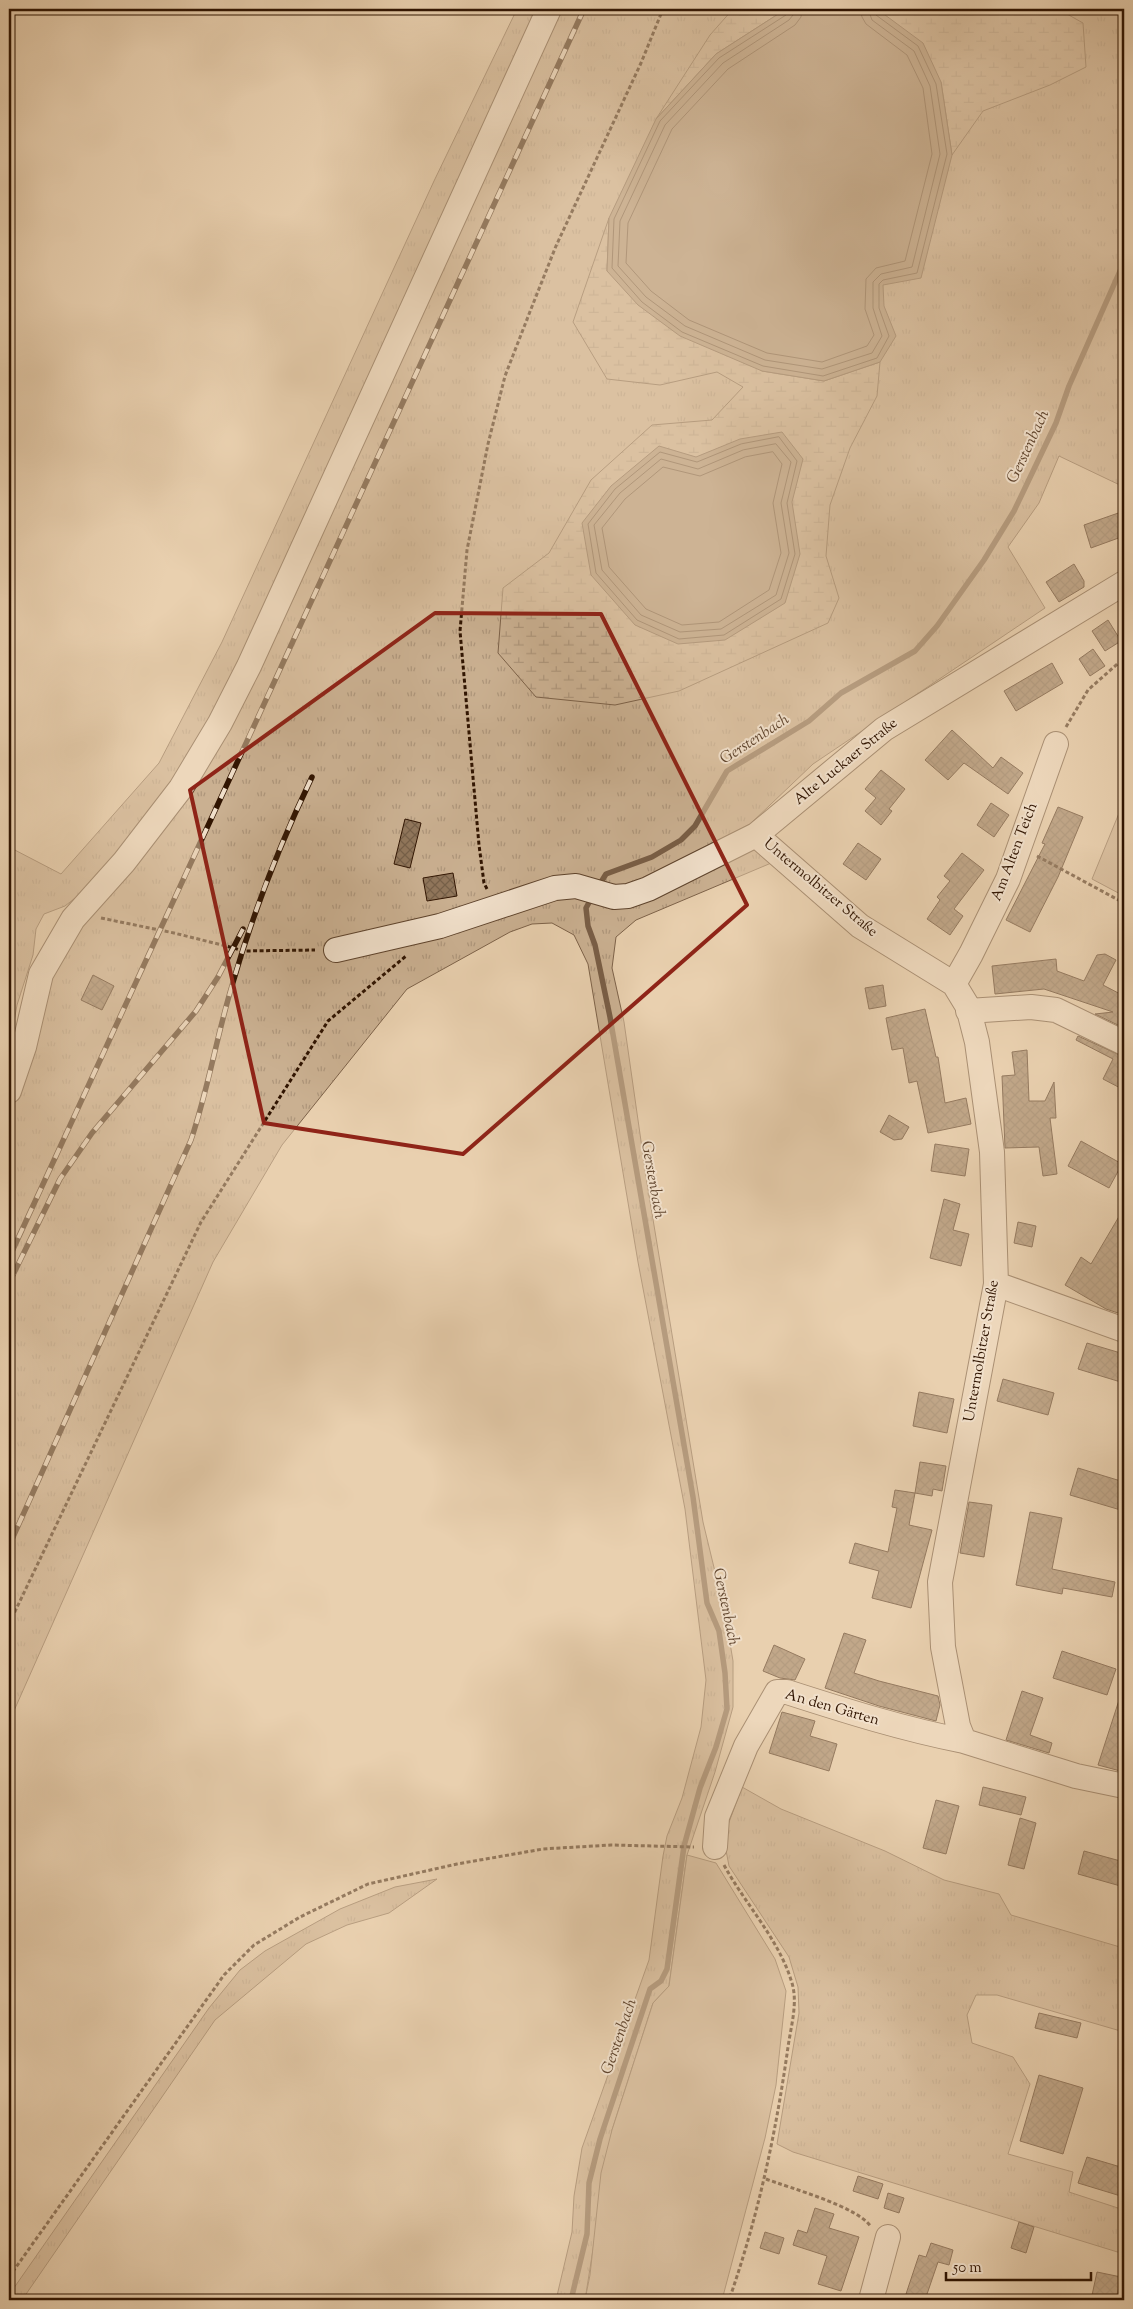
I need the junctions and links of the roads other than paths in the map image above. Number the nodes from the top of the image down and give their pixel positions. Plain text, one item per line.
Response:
1 (548, 9) edge
2 (1124, 583) edge
3 (1056, 744) road end
4 (756, 835) junction
5 (336, 950) road end
6 (954, 984) junction
7 (968, 1011) junction
8 (1124, 1043) edge
9 (9, 1091) edge
10 (996, 1284) junction
11 (1124, 1330) edge
12 (964, 1741) junction
13 (1124, 1786) edge
14 (706, 1847) road end
15 (887, 2240) road end
16 (871, 2300) edge

1 - 9 street
2 - 4 street, Alte Luckaer Straße
3 - 6 street, Am Alten Teich
4 - 5 street, Alte Luckaer Straße
4 - 6 street, Untermolbitzer Straße
6 - 7 street, Untermolbitzer Straße
7 - 8 street
7 - 10 street, Untermolbitzer Straße
10 - 11 street
10 - 12 street, Untermolbitzer Straße
12 - 13 street
12 - 14 street, An den Gärten
15 - 16 street

